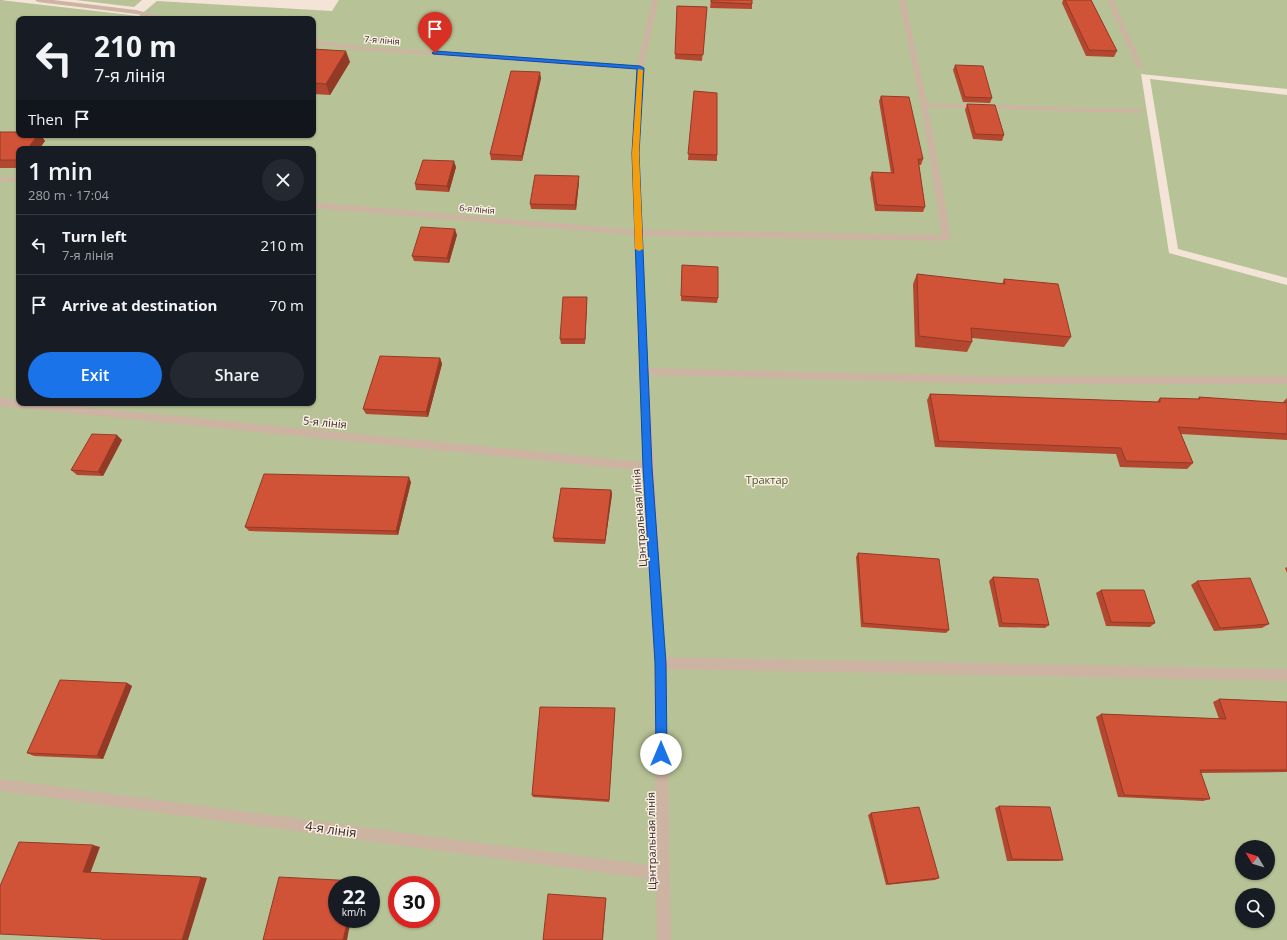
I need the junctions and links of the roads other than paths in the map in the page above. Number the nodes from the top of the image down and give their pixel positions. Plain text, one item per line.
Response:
1 (38, 0) edge
2 (655, 0) edge
3 (902, 0) edge
4 (1110, 0) edge
5 (155, 16) edge
6 (316, 42) edge
7 (1140, 67) dead end
8 (640, 68) junction
9 (924, 105) junction
10 (1140, 111) dead end
11 (0, 179) edge
12 (16, 180) edge
13 (316, 205) edge
14 (638, 233) junction
15 (644, 371) junction
16 (1287, 380) edge
17 (0, 402) edge
18 (16, 404) edge
19 (40, 406) edge
20 (648, 467) junction
21 (660, 663) junction
22 (1287, 675) edge
23 (0, 785) edge
24 (663, 874) junction
25 (664, 940) edge

1 - 5 street
2 - 8 street, Цэнтральная лінія
3 - 9 street
4 - 7 street
6 - 8 street, 7-я лінія
8 - 14 street, Цэнтральная лінія
9 - 10 street
9 - 14 street, 6-я лінія
11 - 12 street
13 - 14 street, 6-я лінія
14 - 15 street, Цэнтральная лінія
15 - 16 street
15 - 20 street, Цэнтральная лінія
17 - 18 street, 5-я лінія
19 - 20 street, 5-я лінія
20 - 21 street, Цэнтральная лінія
21 - 22 street
21 - 24 street, Цэнтральная лінія
23 - 24 street, 4-я лінія
24 - 25 street, Цэнтральная лінія

